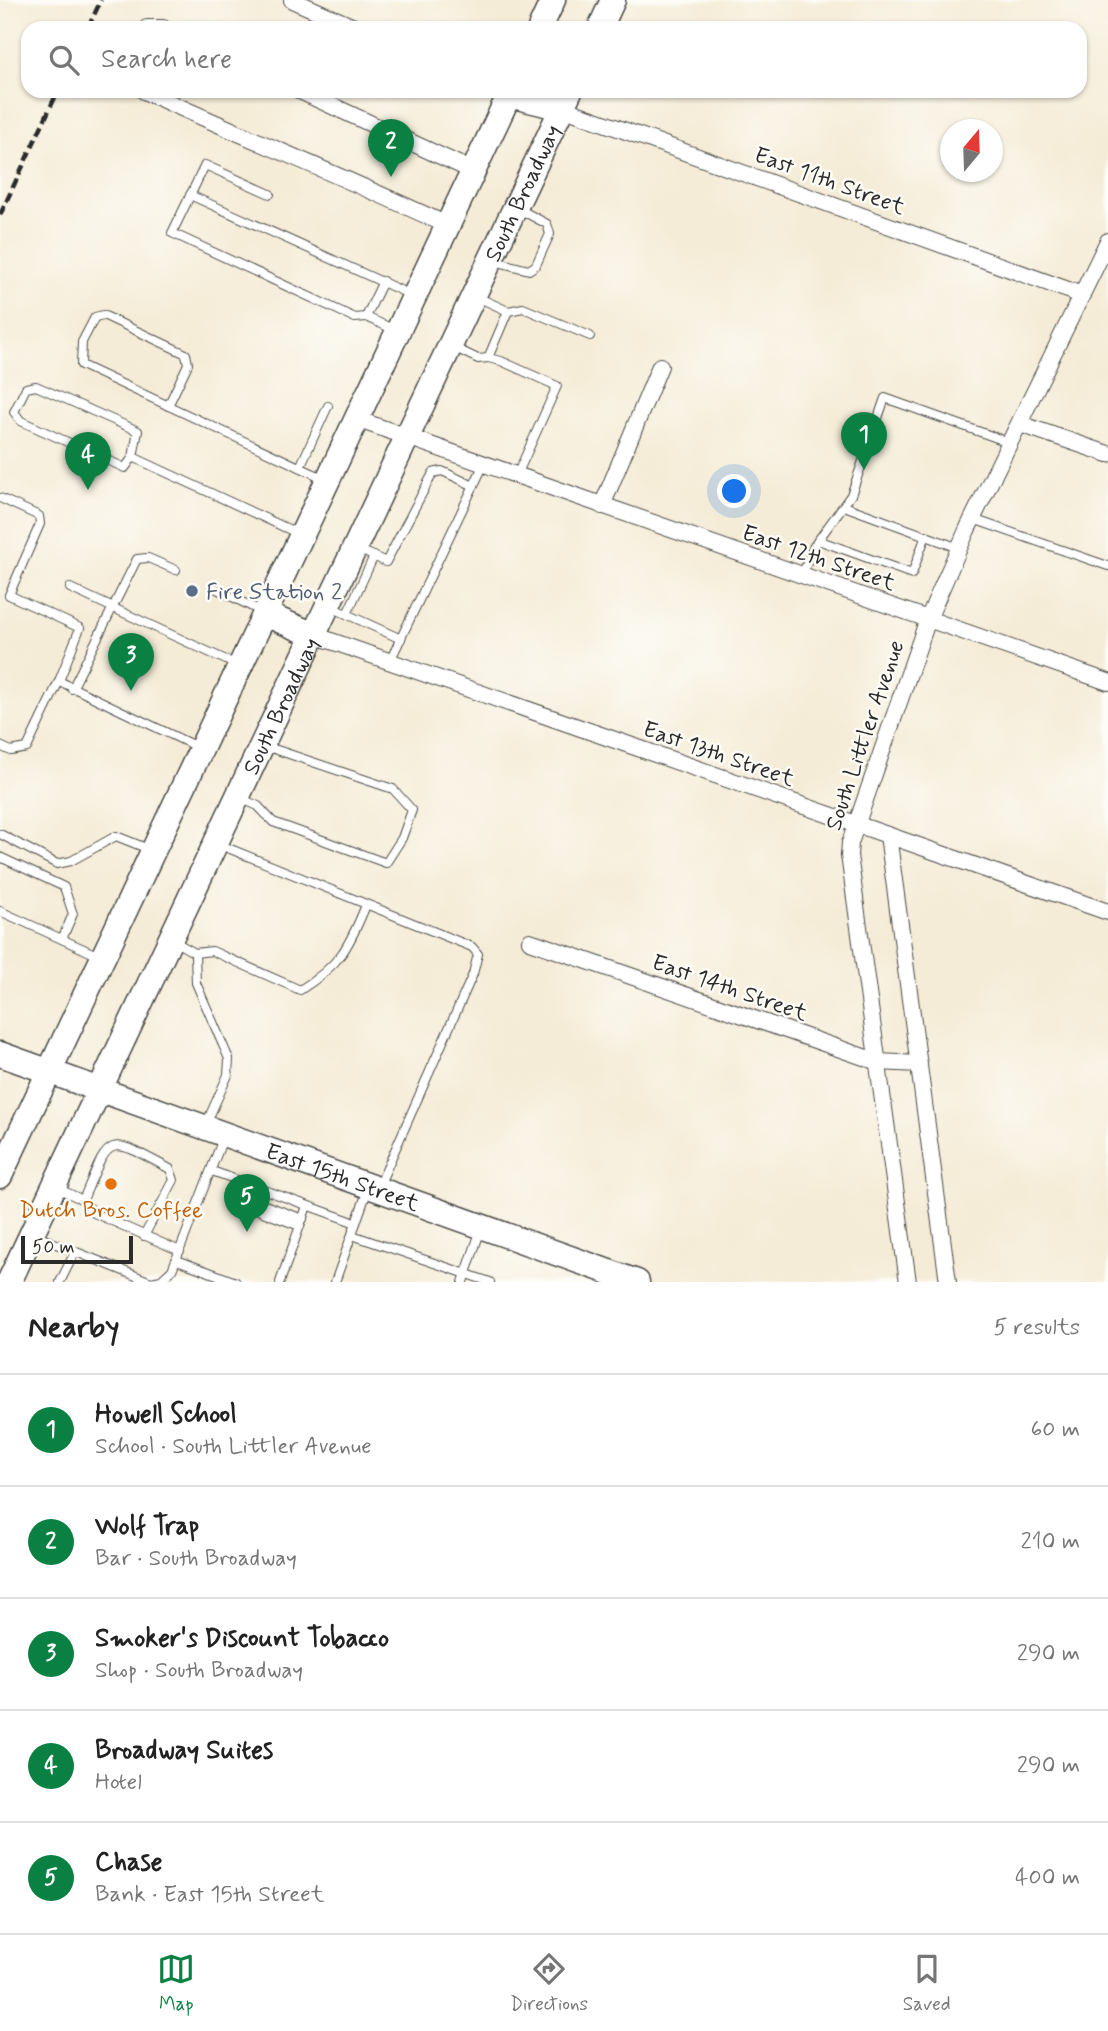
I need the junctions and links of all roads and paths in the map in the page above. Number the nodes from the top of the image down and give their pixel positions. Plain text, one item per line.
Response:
1 (292, 0) edge
2 (553, 0) edge
3 (613, 0) edge
4 (340, 21) edge
5 (543, 21) edge
6 (603, 21) edge
7 (159, 98) edge
8 (315, 98) edge
9 (504, 98) edge
10 (566, 100) edge
11 (473, 171) junction
12 (270, 194) dead end
13 (190, 195) junction
14 (516, 207) junction
15 (447, 225) junction
16 (1108, 241) edge
17 (491, 260) junction
18 (383, 281) junction
19 (1082, 295) junction
20 (414, 296) junction
21 (474, 296) junction
22 (509, 312) junction
23 (366, 317) junction
24 (397, 331) junction
25 (590, 336) dead end
26 (451, 346) junction
27 (488, 359) junction
28 (660, 366) dead end
29 (167, 406) junction
30 (328, 406) dead end
31 (356, 419) junction
32 (1020, 424) junction
33 (408, 438) junction
34 (1011, 443) junction
35 (1108, 454) edge
36 (133, 457) junction
37 (484, 464) junction
38 (300, 467) junction
39 (517, 476) junction
40 (328, 480) junction
41 (474, 486) junction
42 (0, 498) edge
43 (603, 506) junction
44 (844, 506) junction
45 (973, 519) junction
46 (302, 535) junction
47 (926, 535) junction
48 (818, 541) junction
49 (960, 548) junction
50 (365, 552) junction
51 (1108, 566) edge
52 (176, 570) dead end
53 (802, 575) junction
54 (70, 588) dead end
55 (215, 588) dead end
56 (114, 608) junction
57 (338, 610) junction
58 (265, 614) junction
59 (928, 619) junction
60 (314, 635) junction
61 (401, 639) junction
62 (390, 662) junction
63 (239, 666) junction
64 (59, 681) junction
65 (1108, 682) edge
66 (72, 689) junction
67 (262, 745) junction
68 (0, 746) edge
69 (201, 749) junction
70 (237, 796) junction
71 (856, 825) junction
72 (0, 834) edge
73 (888, 835) junction
74 (215, 842) junction
75 (153, 851) junction
76 (0, 857) edge
77 (366, 905) junction
78 (0, 911) edge
79 (1108, 912) edge
80 (62, 939) junction
81 (169, 939) junction
82 (530, 941) dead end
83 (195, 953) junction
84 (102, 958) junction
85 (0, 1054) edge
86 (878, 1062) junction
87 (919, 1064) junction
88 (49, 1070) junction
89 (98, 1088) junction
90 (215, 1130) junction
91 (212, 1171) junction
92 (0, 1176) edge
93 (53, 1186) junction
94 (242, 1187) junction
95 (374, 1187) junction
96 (83, 1200) junction
97 (251, 1204) dead end
98 (307, 1206) junction
99 (261, 1208) dead end
100 (302, 1222) junction
101 (356, 1223) junction
102 (482, 1226) junction
103 (31, 1234) junction
104 (352, 1235) junction
105 (144, 1236) junction
106 (75, 1252) junction
107 (179, 1256) junction
108 (464, 1278) edge
109 (9, 1282) edge
110 (60, 1282) edge
111 (236, 1282) edge
112 (280, 1282) edge
113 (335, 1282) edge
114 (489, 1282) edge
115 (637, 1282) edge
116 (908, 1282) edge
117 (948, 1282) edge

1 - 4 street
2 - 5 main road
3 - 6 main road
7 - 15 street
8 - 11 street
9 - 11 main road
10 - 14 main road, South Broadway
10 - 19 street, East 11th Street
11 - 15 main road
12 - 13 lane
13 - 18 lane
13 - 23 lane
14 - 17 main road, South Broadway
14 - 17 lane
15 - 20 main road
16 - 19 street, South Littler Avenue
17 - 21 main road, South Broadway
18 - 20 lane
18 - 23 lane
19 - 32 street, South Littler Avenue
20 - 24 main road
21 - 22 lane
21 - 26 main road, South Broadway
22 - 25 lane
22 - 27 lane
23 - 24 lane
24 - 31 main road
26 - 27 lane
26 - 33 main road, South Broadway
27 - 39 lane
28 - 43 street
29 - 29 lane
29 - 38 lane
30 - 38 lane
31 - 33 street, East 12th Street
31 - 40 main road
32 - 34 street, South Littler Avenue
32 - 35 street
33 - 37 street, East 12th Street
33 - 50 main road, South Broadway
34 - 44 lane
34 - 45 street, South Littler Avenue
36 - 36 lane
36 - 46 lane
37 - 39 street, East 12th Street
37 - 41 lane
38 - 40 lane
39 - 43 street, East 12th Street
40 - 46 main road
41 - 50 lane
41 - 61 lane
42 - 64 lane
43 - 53 street, East 12th Street
44 - 47 lane
44 - 48 lane
45 - 49 street, South Littler Avenue
45 - 51 lane
46 - 58 main road
47 - 48 lane
47 - 49 lane
48 - 53 lane
49 - 59 street, South Littler Avenue
50 - 57 main road, South Broadway
52 - 56 lane
53 - 59 street, East 12th Street
54 - 56 lane
55 - 58 lane
56 - 63 lane
56 - 66 lane
57 - 60 main road, South Broadway
57 - 61 lane
58 - 60 main road
58 - 63 main road
59 - 65 street, East 12th Street
59 - 71 street, South Littler Avenue
60 - 62 street, East 13th Street
60 - 67 main road, South Broadway
61 - 62 lane
62 - 71 street, East 13th Street
63 - 69 main road
64 - 66 lane
64 - 68 lane
66 - 69 lane
67 - 70 main road, South Broadway
67 - 70 lane
69 - 75 main road
70 - 74 main road, South Broadway
71 - 73 street, East 13th Street
71 - 86 street, South Littler Avenue
72 - 75 lane
73 - 79 street, East 13th Street
73 - 87 street
74 - 77 lane
74 - 81 main road, South Broadway
75 - 84 main road
76 - 80 lane
77 - 83 lane
77 - 95 lane
78 - 80 lane
80 - 84 lane
81 - 83 lane
81 - 89 main road, South Broadway
82 - 86 street, East 14th Street
83 - 90 lane
84 - 88 main road
85 - 88 main road, East 15th Street
86 - 87 street, East 14th Street
86 - 116 street, South Littler Avenue
87 - 117 street
88 - 89 main road, East 15th Street
88 - 92 main road
89 - 90 main road, East 15th Street
89 - 93 main road, South Broadway
90 - 91 lane
90 - 95 main road, East 15th Street
91 - 94 lane
91 - 107 lane
93 - 96 lane
93 - 103 main road, South Broadway
94 - 97 lane
94 - 98 lane
95 - 101 lane
95 - 102 main road, East 15th Street
96 - 105 lane
96 - 105 lane
98 - 100 lane
98 - 101 lane
99 - 100 lane
100 - 112 lane
101 - 104 lane
102 - 108 lane
102 - 115 main road, East 15th Street
103 - 106 lane
103 - 109 main road, South Broadway
104 - 108 lane
104 - 113 lane
105 - 107 lane
106 - 107 lane
106 - 110 lane
107 - 111 lane
108 - 114 lane

